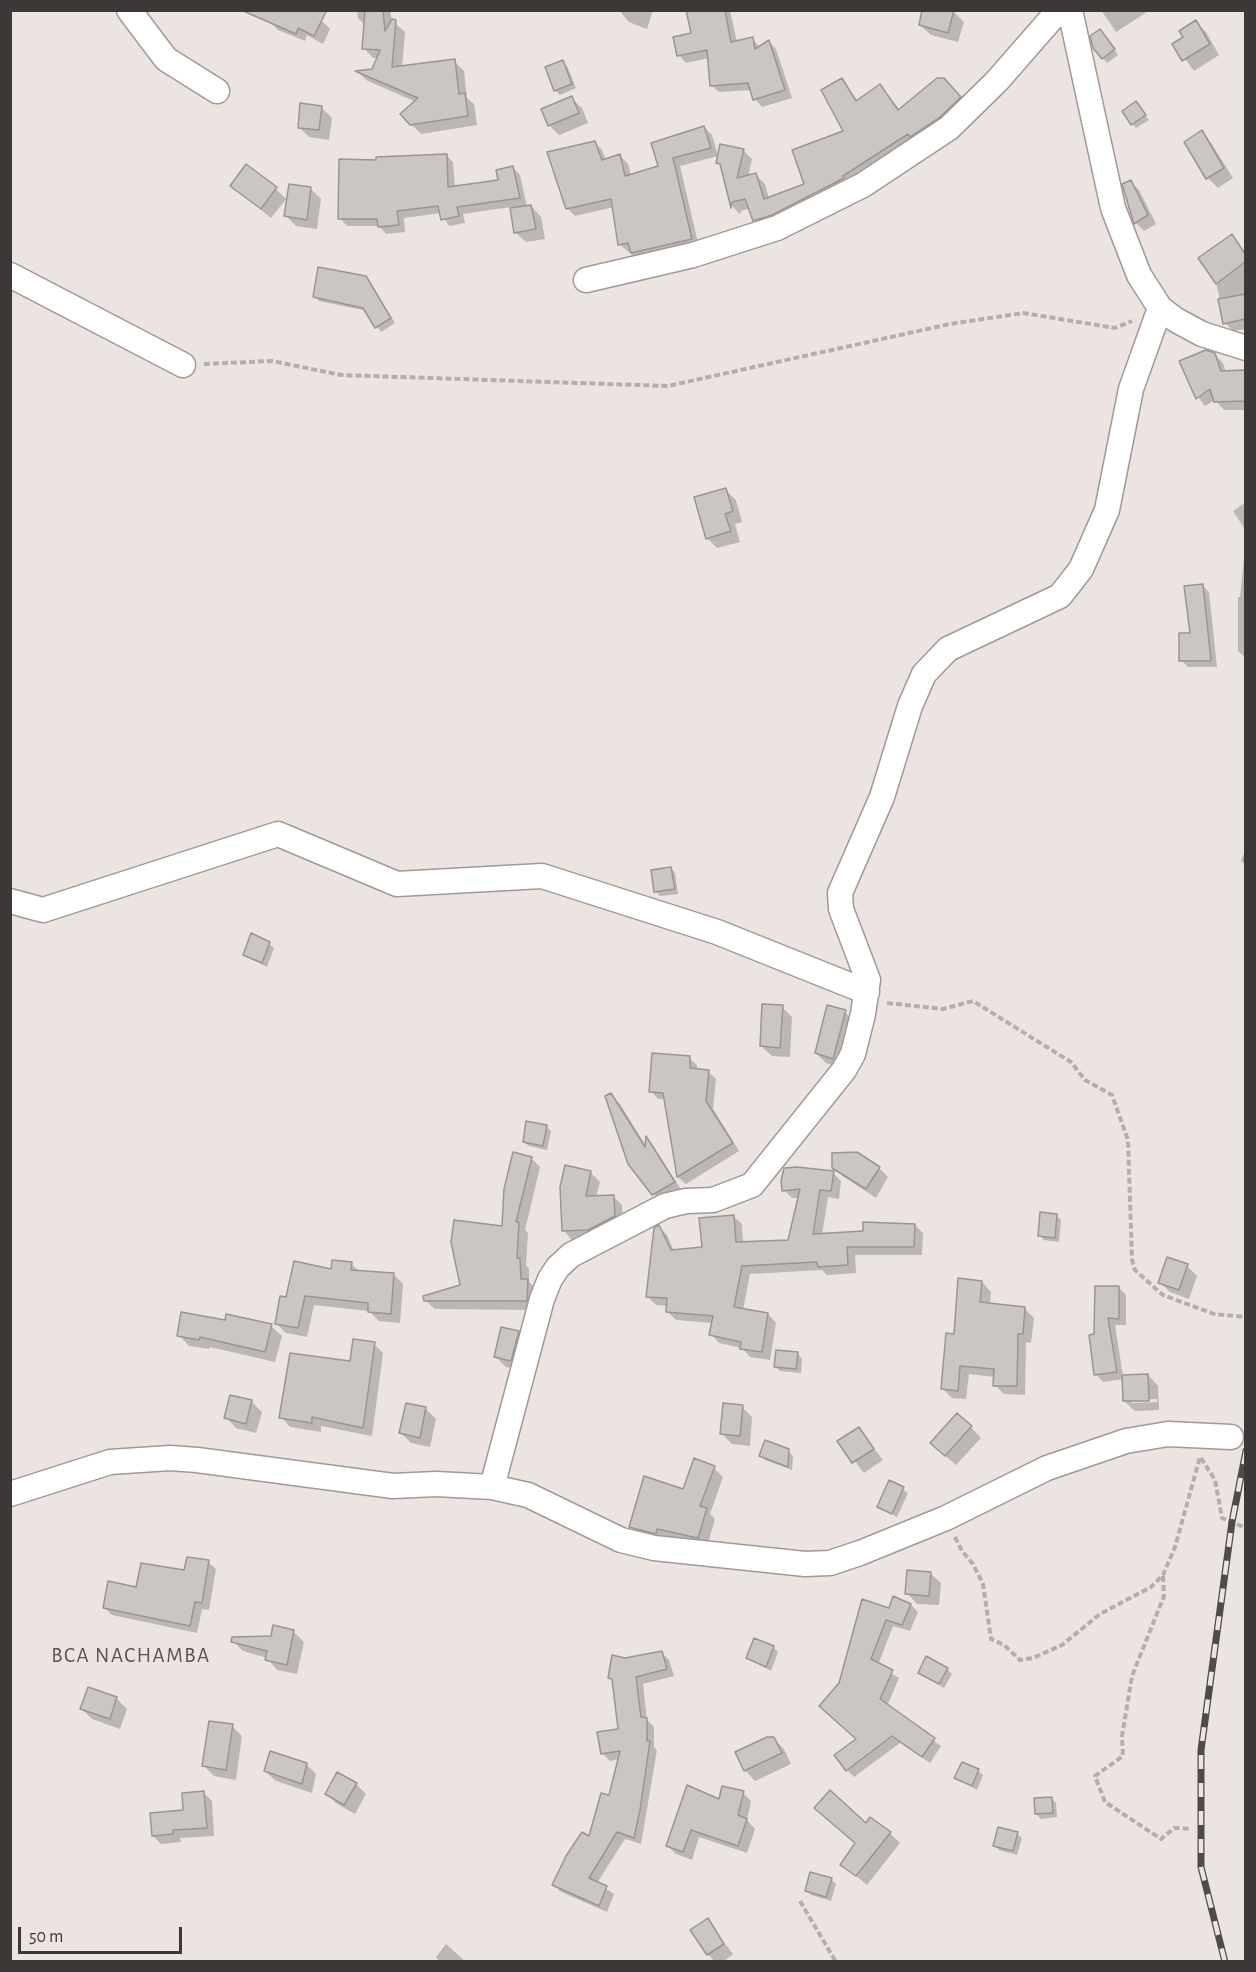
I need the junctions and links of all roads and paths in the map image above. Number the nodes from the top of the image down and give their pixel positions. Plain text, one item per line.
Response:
1 (129, 10) edge
2 (1059, 10) edge
3 (1070, 10) edge
4 (218, 91) dead end
5 (10, 275) edge
6 (586, 280) dead end
7 (1160, 308) junction
8 (1245, 348) edge
9 (183, 365) joint
10 (10, 901) edge
11 (867, 992) junction
12 (1245, 1317) edge
13 (1177, 1434) junction
14 (1231, 1437) dead end
15 (1201, 1456) junction
16 (492, 1487) junction
17 (10, 1494) edge
18 (946, 1518) junction
19 (1245, 1528) edge
20 (1163, 1575) junction
21 (1191, 1829) dead end
22 (800, 1900) dead end
23 (836, 1962) edge

1 - 4 street
2 - 6 street
3 - 7 street
5 - 9 street
7 - 8 street
7 - 9 path
7 - 11 street
10 - 11 street
11 - 12 path
11 - 16 street
13 - 14 street
13 - 15 path
13 - 18 street
15 - 19 path
15 - 20 path
16 - 17 street
16 - 18 street
18 - 20 path
20 - 21 path
22 - 23 path

